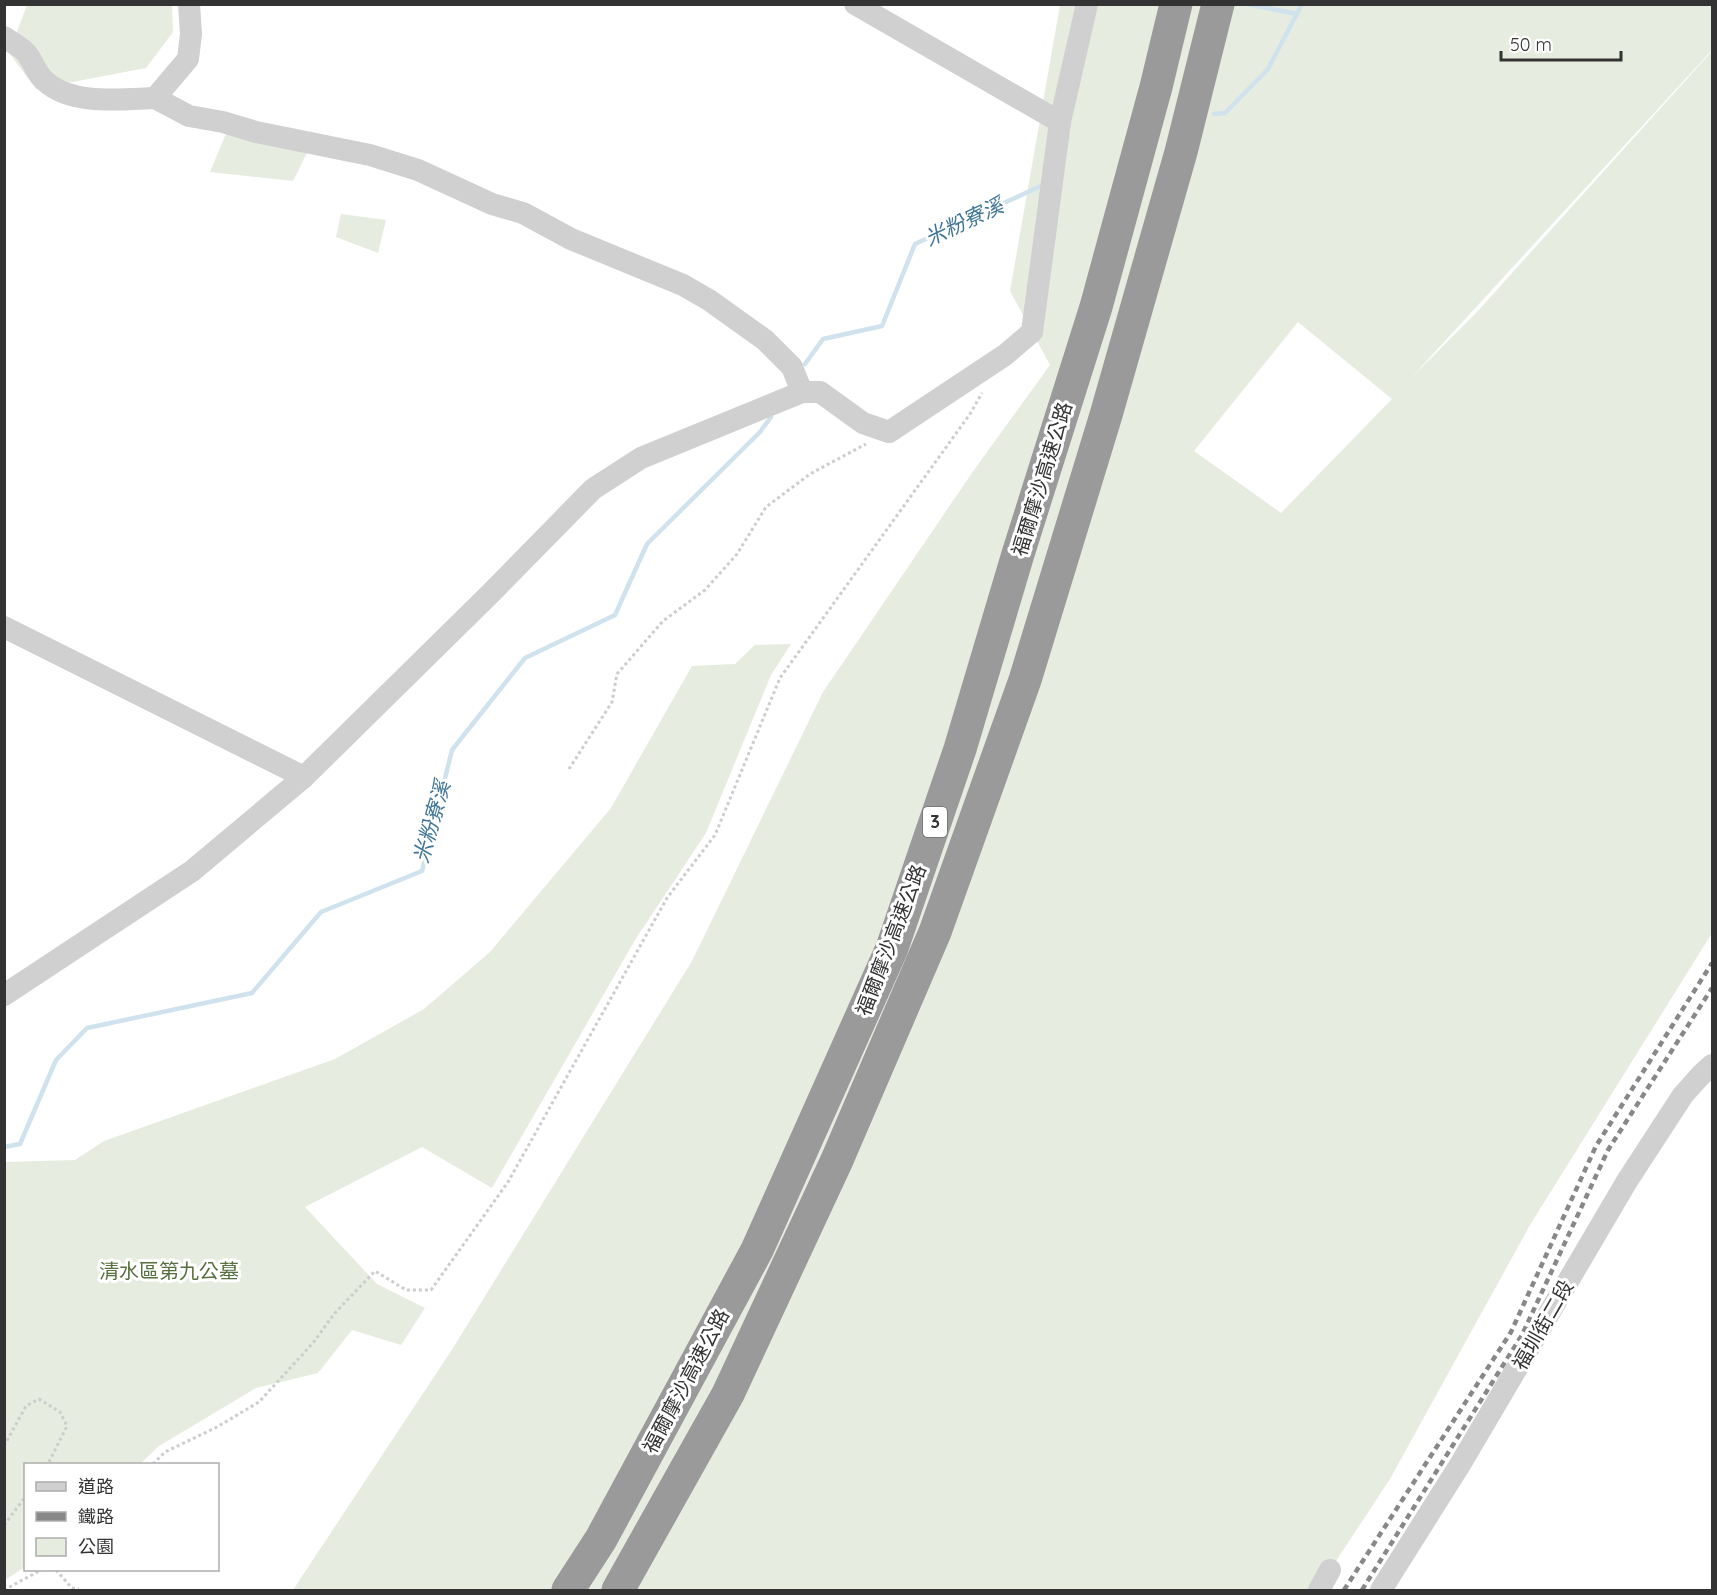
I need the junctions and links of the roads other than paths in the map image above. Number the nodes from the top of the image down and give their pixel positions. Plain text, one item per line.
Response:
1 (189, 4) edge
2 (855, 4) edge
3 (1087, 4) edge
4 (1176, 4) edge
5 (1218, 4) edge
6 (4, 37) edge
7 (155, 98) junction
8 (1060, 122) junction
9 (802, 392) junction
10 (4, 627) edge
11 (304, 777) junction
12 (4, 995) edge
13 (1713, 1065) edge
14 (1330, 1570) dead end
15 (568, 1590) edge
16 (618, 1590) edge
17 (1319, 1590) edge
18 (1381, 1590) edge

1 - 7 street
2 - 8 street
3 - 8 street
4 - 15 highway, 福爾摩沙高速公路 / 3
5 - 16 highway, 福爾摩沙高速公路 / 3
6 - 7 street
7 - 9 street
8 - 9 street
9 - 11 street
10 - 11 street
11 - 12 street
13 - 18 street, 福圳街二段
14 - 17 street

